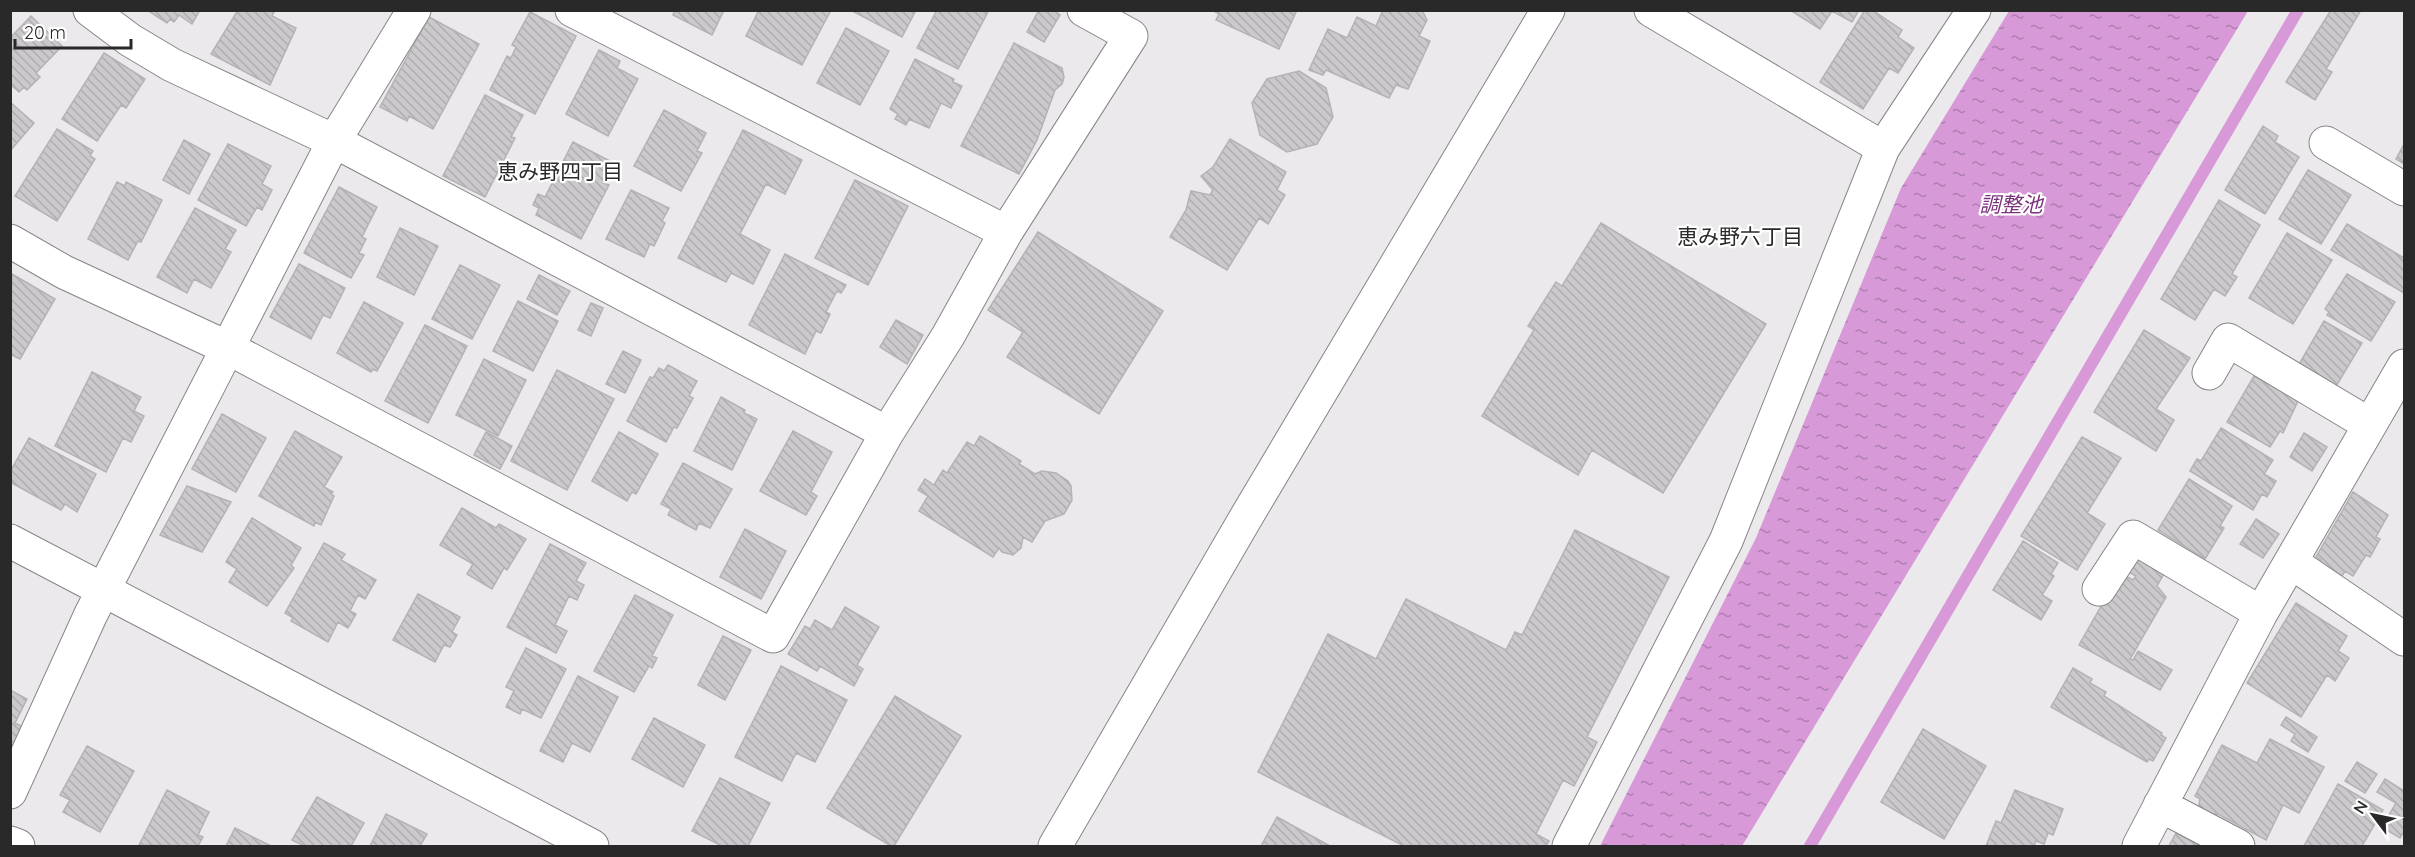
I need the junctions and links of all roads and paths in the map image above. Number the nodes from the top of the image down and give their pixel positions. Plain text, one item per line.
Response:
1 (90, 10) edge
2 (414, 10) edge
3 (572, 10) edge
4 (1084, 10) edge
5 (1548, 10) edge
6 (1651, 10) edge
7 (1974, 10) edge
8 (334, 141) junction
9 (2326, 143) dead end
10 (1883, 148) junction
11 (2404, 189) edge
12 (1006, 232) junction
13 (10, 242) edge
14 (228, 348) junction
15 (2404, 366) edge
16 (2209, 373) dead end
17 (2370, 425) junction
18 (887, 433) junction
19 (10, 541) edge
20 (2291, 562) junction
21 (104, 589) junction
22 (2099, 589) dead end
23 (2262, 613) junction
24 (2404, 639) edge
25 (10, 792) edge
26 (2160, 805) junction
27 (10, 843) edge
28 (18, 846) edge
29 (592, 846) edge
30 (1055, 846) edge
31 (1569, 846) edge
32 (2139, 846) edge
33 (2238, 846) edge

1 - 8 street
2 - 8 street
3 - 12 street
4 - 12 street
5 - 30 street
6 - 10 street
7 - 10 street
8 - 14 street
8 - 18 street
9 - 11 street
10 - 31 street
12 - 18 street
13 - 14 street
14 - 18 street
14 - 21 street
15 - 17 street
16 - 17 street
17 - 20 street
19 - 21 street
20 - 23 street
20 - 24 street
21 - 25 street
21 - 29 street
22 - 23 street
23 - 26 street
26 - 32 street
26 - 33 street
27 - 28 street

